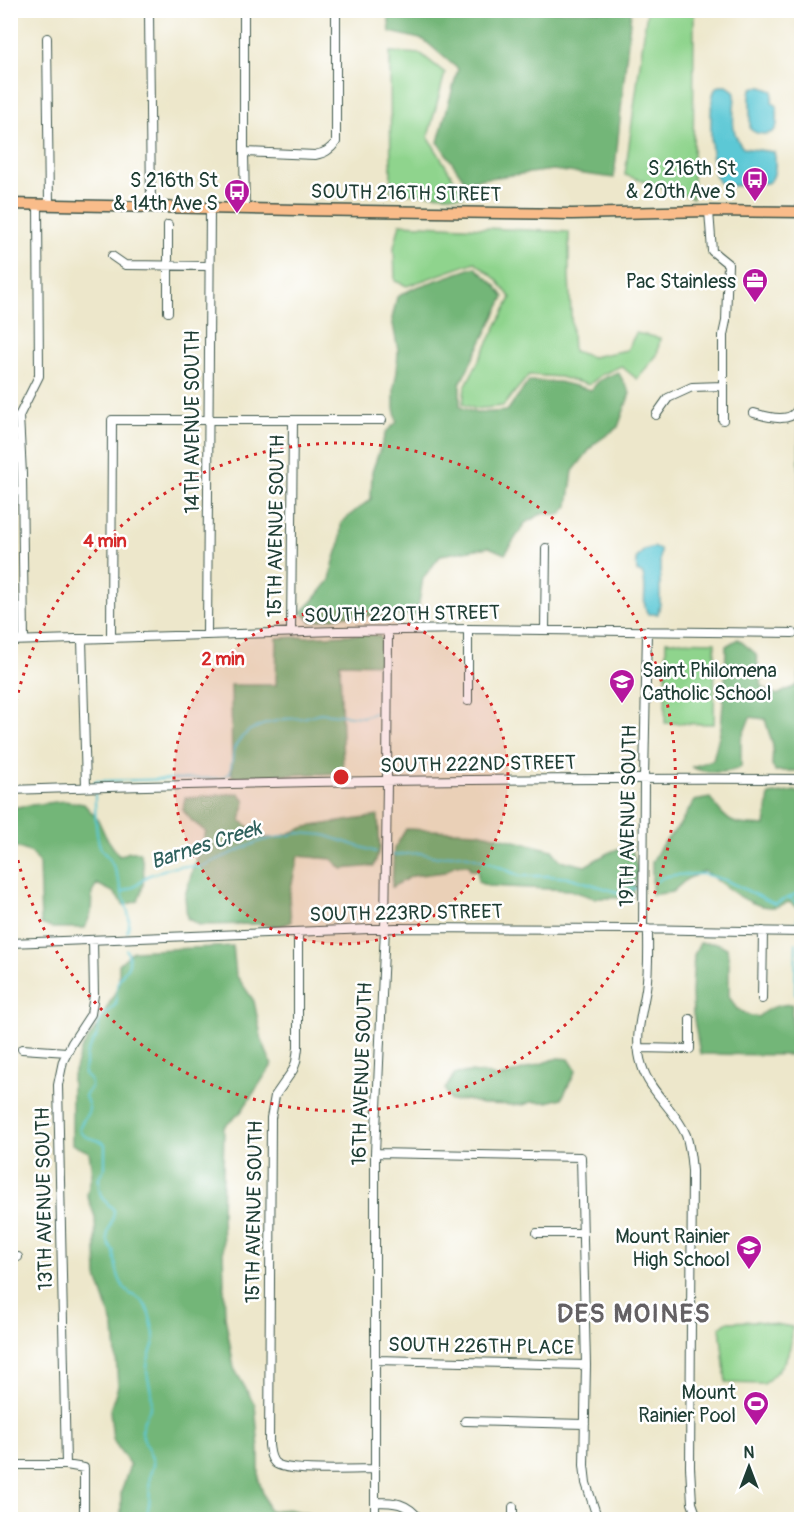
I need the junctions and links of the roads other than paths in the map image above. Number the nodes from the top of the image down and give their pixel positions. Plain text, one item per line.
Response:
1 (150, 10) edge
2 (244, 10) edge
3 (336, 10) edge
4 (47, 38) dead end
5 (244, 152) junction
6 (10, 204) edge
7 (44, 205) junction
8 (151, 206) junction
9 (210, 208) junction
10 (245, 209) junction
11 (709, 211) junction
12 (801, 212) edge
13 (168, 225) dead end
14 (112, 256) dead end
15 (168, 266) junction
16 (209, 266) junction
17 (168, 312) dead end
18 (801, 366) edge
19 (723, 386) junction
20 (754, 413) dead end
21 (656, 415) dead end
22 (15, 416) edge
23 (208, 419) junction
24 (293, 420) junction
25 (382, 420) dead end
26 (723, 420) dead end
27 (22, 474) junction
28 (10, 475) edge
29 (546, 548) dead end
30 (468, 629) junction
31 (545, 629) junction
32 (388, 630) junction
33 (647, 631) junction
34 (291, 633) junction
35 (793, 633) dead end
36 (207, 635) junction
37 (111, 638) junction
38 (82, 639) junction
39 (24, 640) junction
40 (10, 641) edge
41 (468, 701) dead end
42 (644, 779) junction
43 (801, 779) edge
44 (387, 781) junction
45 (86, 787) junction
46 (10, 790) edge
47 (384, 928) junction
48 (646, 929) junction
49 (763, 931) junction
50 (298, 932) junction
51 (801, 932) edge
52 (93, 940) junction
53 (10, 943) edge
54 (762, 999) dead end
55 (690, 1019) dead end
56 (638, 1048) junction
57 (22, 1049) dead end
58 (67, 1052) junction
59 (375, 1153) junction
60 (537, 1233) dead end
61 (583, 1233) junction
62 (376, 1360) junction
63 (586, 1365) junction
64 (465, 1421) dead end
65 (585, 1424) junction
66 (10, 1465) edge
67 (66, 1465) junction
68 (375, 1469) junction
69 (375, 1502) junction
70 (513, 1507) dead end
71 (84, 1520) edge
72 (375, 1520) edge
73 (420, 1520) edge
74 (513, 1520) edge
75 (598, 1520) edge
76 (698, 1520) edge

1 - 8 street
2 - 5 street
3 - 5 street
4 - 7 street
5 - 10 street
6 - 7 main road, SOUTH 216TH STREET
7 - 8 main road, SOUTH 216TH STREET
7 - 22 street
8 - 9 main road, SOUTH 216TH STREET
9 - 10 main road, SOUTH 216TH STREET
9 - 16 street, 14TH AVENUE SOUTH
10 - 11 main road, SOUTH 216TH STREET
11 - 12 main road, SOUTH 216TH STREET
11 - 19 street
13 - 15 street
14 - 15 street
15 - 16 street
15 - 17 street
16 - 23 street, 14TH AVENUE SOUTH
18 - 20 street
19 - 21 street
19 - 26 street
22 - 27 street
23 - 24 street
23 - 36 street, 14TH AVENUE SOUTH
23 - 37 street
24 - 25 street
24 - 34 street, 15TH AVENUE SOUTH
27 - 28 street
27 - 39 street
29 - 31 street
30 - 31 street, SOUTH 220TH STREET
30 - 32 street, SOUTH 220TH STREET
30 - 41 street
31 - 33 street, SOUTH 220TH STREET
32 - 34 street, SOUTH 220TH STREET
32 - 44 street, 16TH AVENUE SOUTH
33 - 35 street, SOUTH 220TH STREET
33 - 42 street, 19TH AVENUE SOUTH
34 - 36 street, SOUTH 220TH STREET
36 - 37 street, SOUTH 220TH STREET
37 - 38 street, SOUTH 220TH STREET
38 - 39 street, SOUTH 220TH STREET
38 - 45 street
39 - 40 street, SOUTH 220TH STREET
42 - 43 street, SOUTH 222ND STREET
42 - 44 street, SOUTH 222ND STREET
42 - 48 street, 19TH AVENUE SOUTH
44 - 45 street, SOUTH 222ND STREET
44 - 47 street, 16TH AVENUE SOUTH
45 - 46 street, SOUTH 222ND STREET
47 - 48 street, SOUTH 223RD STREET
47 - 50 street, SOUTH 223RD STREET
47 - 59 street, 16TH AVENUE SOUTH
48 - 49 street, SOUTH 223RD STREET
48 - 56 street, 19TH AVENUE SOUTH
49 - 51 street, SOUTH 223RD STREET
49 - 54 street
50 - 52 street, SOUTH 223RD STREET
50 - 68 street, 15TH AVENUE SOUTH
52 - 53 street, SOUTH 223RD STREET
52 - 58 street, 13TH AVENUE SOUTH
55 - 56 street
56 - 76 street, 19TH AVENUE SOUTH
57 - 58 street
58 - 67 street, 13TH AVENUE SOUTH
59 - 61 street
59 - 62 street, 16TH AVENUE SOUTH
60 - 61 street
61 - 63 street
62 - 63 street, SOUTH 226TH PLACE
62 - 68 street, 16TH AVENUE SOUTH
63 - 65 street
64 - 65 street
65 - 75 street
66 - 67 street
67 - 71 street
68 - 69 street, 16TH AVENUE SOUTH
69 - 72 street, 16TH AVENUE SOUTH
69 - 73 street
70 - 74 street

